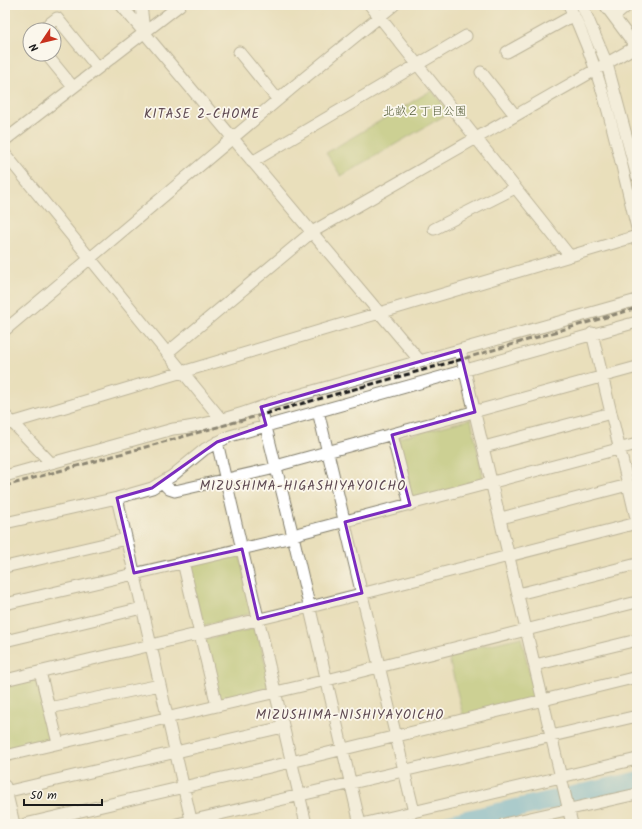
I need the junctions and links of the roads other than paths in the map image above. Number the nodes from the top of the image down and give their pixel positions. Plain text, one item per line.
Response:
1 (121, 5) edge
2 (141, 5) edge
3 (180, 5) edge
4 (370, 5) edge
5 (394, 5) edge
6 (569, 5) edge
7 (582, 5) edge
8 (605, 5) edge
9 (628, 5) edge
10 (574, 15) junction
11 (380, 17) junction
12 (614, 17) junction
13 (52, 22) edge
14 (60, 22) edge
15 (62, 24) edge
16 (144, 32) junction
17 (466, 36) dead end
18 (637, 47) edge
19 (239, 52) dead end
20 (507, 52) dead end
21 (53, 62) edge
22 (607, 64) junction
23 (418, 65) junction
24 (97, 67) junction
25 (596, 70) junction
26 (481, 72) dead end
27 (73, 87) junction
28 (278, 100) junction
29 (515, 115) junction
30 (232, 138) junction
31 (476, 138) junction
32 (5, 140) edge
33 (5, 154) edge
34 (252, 162) junction
35 (637, 176) edge
36 (515, 188) junction
37 (637, 228) edge
38 (434, 229) dead end
39 (312, 232) junction
40 (637, 236) edge
41 (569, 255) junction
42 (90, 259) junction
43 (637, 300) edge
44 (380, 312) junction
45 (637, 322) edge
46 (5, 330) edge
47 (592, 334) junction
48 (460, 350) junction
49 (167, 352) junction
50 (420, 361) junction
51 (637, 367) edge
52 (465, 369) junction
53 (182, 373) junction
54 (602, 376) junction
55 (261, 407) junction
56 (318, 411) junction
57 (475, 412) junction
58 (611, 413) junction
59 (221, 419) junction
60 (8, 421) edge
61 (266, 425) junction
62 (392, 435) junction
63 (217, 442) junction
64 (637, 444) edge
65 (484, 447) junction
66 (620, 448) junction
67 (328, 453) junction
68 (51, 463) junction
69 (277, 467) junction
70 (5, 476) edge
71 (226, 479) junction
72 (162, 482) junction
73 (492, 482) junction
74 (628, 484) junction
75 (117, 498) junction
76 (410, 505) junction
77 (500, 518) junction
78 (345, 522) junction
79 (637, 522) edge
80 (5, 523) edge
81 (293, 536) junction
82 (126, 539) junction
83 (242, 549) junction
84 (509, 555) junction
85 (183, 562) junction
86 (637, 564) edge
87 (5, 567) edge
88 (134, 573) junction
89 (362, 593) junction
90 (518, 594) junction
91 (637, 602) edge
92 (5, 604) edge
93 (310, 607) junction
94 (142, 608) junction
95 (258, 619) junction
96 (527, 630) junction
97 (200, 633) junction
98 (637, 640) edge
99 (5, 641) edge
100 (151, 645) junction
101 (535, 665) junction
102 (379, 667) junction
103 (40, 672) junction
104 (637, 677) edge
105 (5, 680) edge
106 (327, 680) junction
107 (160, 685) junction
108 (275, 692) junction
109 (543, 701) junction
110 (217, 706) junction
111 (49, 708) junction
112 (637, 716) edge
113 (167, 718) junction
114 (283, 727) junction
115 (395, 736) junction
116 (551, 737) junction
117 (58, 743) junction
118 (343, 749) junction
119 (175, 752) junction
120 (5, 756) edge
121 (637, 759) edge
122 (291, 762) junction
123 (403, 770) junction
124 (350, 783) junction
125 (562, 783) junction
126 (183, 786) junction
127 (6, 790) edge
128 (637, 794) edge
129 (299, 796) junction
130 (568, 804) junction
131 (414, 812) junction
132 (191, 822) edge
133 (518, 822) edge
134 (14, 824) edge
135 (25, 824) edge
136 (177, 824) edge
137 (306, 824) edge
138 (361, 824) edge
139 (504, 824) edge
140 (572, 824) edge

1 - 16 street
2 - 16 street
3 - 16 street
4 - 11 street
5 - 11 street
6 - 10 street
7 - 22 street
8 - 12 street
9 - 12 street
10 - 20 street
10 - 25 street
11 - 23 street
11 - 28 street
12 - 18 street
13 - 14 street
15 - 24 street
16 - 24 street
16 - 30 street
17 - 23 street
18 - 22 street
19 - 28 street
21 - 27 street
22 - 25 street
22 - 35 street
23 - 31 street
23 - 34 street
24 - 27 street
25 - 29 street
25 - 37 street
26 - 29 street
27 - 32 street
28 - 30 street
29 - 31 street
30 - 34 street
30 - 42 street
31 - 36 street
31 - 39 street
33 - 42 street
34 - 39 street
36 - 38 street
36 - 41 street
39 - 44 street
39 - 49 street
40 - 41 street
41 - 44 street
42 - 46 street
42 - 49 street
43 - 48 street
44 - 50 street
44 - 53 street
45 - 47 street
47 - 52 street
47 - 54 street
48 - 50 street
48 - 52 street
49 - 53 street
50 - 55 street
51 - 54 street
52 - 56 street
52 - 57 street
53 - 59 street
53 - 60 street
54 - 57 street
54 - 58 street
55 - 59 street
55 - 61 street
56 - 61 street
56 - 67 street
57 - 62 street
57 - 65 street
58 - 65 street
58 - 66 street
59 - 68 street
60 - 68 street
61 - 63 street
61 - 69 street
62 - 67 street
62 - 76 street
63 - 71 street
63 - 72 street
64 - 66 street
65 - 73 street
66 - 73 street
66 - 74 street
67 - 69 street
67 - 78 street
68 - 70 street
69 - 71 street
69 - 81 street
71 - 72 street
71 - 83 street
72 - 75 street
73 - 76 street
73 - 77 street
74 - 77 street
74 - 79 street
75 - 80 street
75 - 82 street
76 - 78 street
77 - 84 street
78 - 81 street
78 - 89 street
79 - 84 street
81 - 83 street
81 - 93 street
82 - 87 street
82 - 88 street
83 - 85 street
83 - 95 street
84 - 89 street
84 - 90 street
85 - 88 street
85 - 97 street
86 - 90 street
88 - 92 street
88 - 94 street
89 - 93 street
89 - 102 street
90 - 96 street
91 - 96 street
93 - 95 street
93 - 106 street
94 - 99 street
94 - 100 street
95 - 97 street
95 - 108 street
96 - 101 street
96 - 102 street
97 - 100 street
97 - 110 street
98 - 101 street
100 - 103 street
100 - 107 street
101 - 109 street
102 - 106 street
102 - 115 street
103 - 105 street
103 - 111 street
104 - 109 street
106 - 108 street
106 - 118 street
107 - 111 street
107 - 113 street
108 - 110 street
108 - 114 street
109 - 115 street
109 - 116 street
110 - 113 street
111 - 117 street
112 - 116 street
113 - 117 street
113 - 119 street
114 - 119 street
114 - 122 street
115 - 118 street
115 - 123 street
116 - 123 street
116 - 125 street
117 - 120 street
118 - 122 street
118 - 124 street
119 - 126 street
119 - 127 street
121 - 125 street
122 - 126 street
122 - 129 street
123 - 124 street
123 - 131 street
124 - 129 street
124 - 138 street
125 - 130 street
125 - 131 street
126 - 132 street
126 - 135 street
127 - 134 street
128 - 130 street
129 - 132 street
129 - 137 street
130 - 133 street
130 - 140 street
131 - 138 street
132 - 136 street
133 - 139 street

